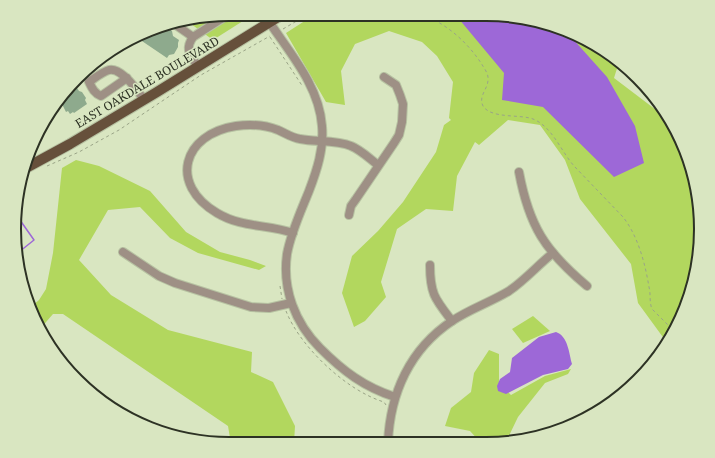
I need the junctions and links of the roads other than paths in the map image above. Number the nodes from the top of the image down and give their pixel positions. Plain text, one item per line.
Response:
1 (218, 21) edge
2 (263, 21) edge
3 (268, 21) edge
4 (179, 27) edge
5 (193, 37) junction
6 (198, 67) junction
7 (384, 77) dead end
8 (127, 78) dead end
9 (144, 100) junction
10 (323, 141) junction
11 (31, 165) edge
12 (378, 165) junction
13 (519, 172) dead end
14 (349, 215) dead end
15 (293, 233) junction
16 (123, 252) dead end
17 (553, 253) junction
18 (430, 265) dead end
19 (587, 286) dead end
20 (288, 304) junction
21 (452, 321) junction
22 (395, 397) junction
23 (388, 437) edge

1 - 5 street
2 - 6 main road, EAST OAKDALE BOULEVARD
3 - 10 street
4 - 5 street
5 - 6 street
6 - 9 main road, EAST OAKDALE BOULEVARD
7 - 12 street
8 - 9 street
9 - 11 main road, EAST OAKDALE BOULEVARD
10 - 12 street
10 - 15 street
10 - 15 street
12 - 14 street
13 - 17 street
15 - 20 street
16 - 20 street
17 - 19 street
17 - 21 street
18 - 21 street
20 - 22 street
21 - 22 street
22 - 23 street

